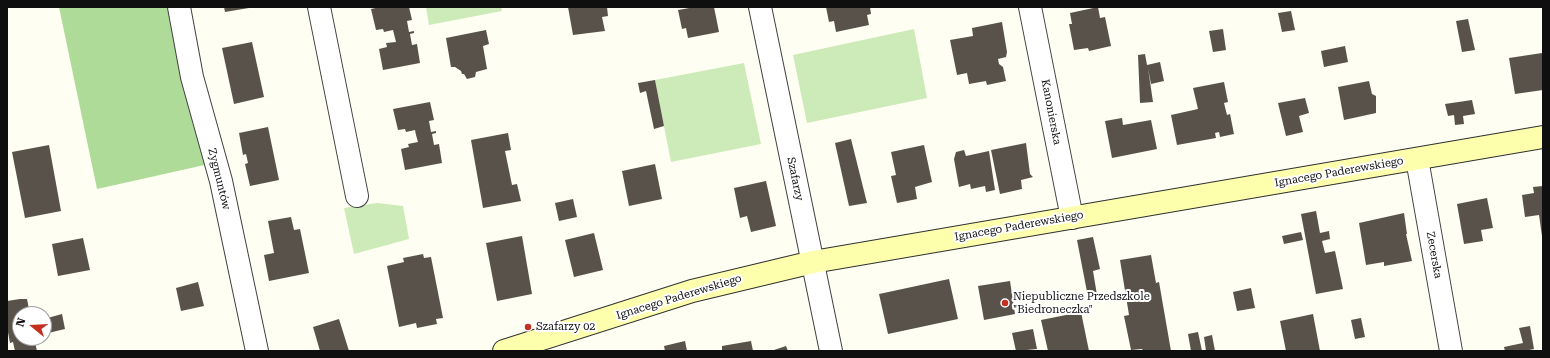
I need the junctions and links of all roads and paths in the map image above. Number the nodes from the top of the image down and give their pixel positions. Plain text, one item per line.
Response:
1 (179, 7) edge
2 (319, 7) edge
3 (760, 7) edge
4 (1030, 7) edge
5 (1543, 137) edge
6 (1417, 159) junction
7 (357, 196) dead end
8 (1072, 218) junction
9 (813, 262) junction
10 (257, 351) edge
11 (504, 351) edge
12 (831, 351) edge
13 (1451, 351) edge

1 - 10 street, Zygmuntów
2 - 7 street
3 - 9 street, Szafarzy
4 - 8 street, Kanonierska
5 - 6 street, Ignacego Paderewskiego
6 - 8 street, Ignacego Paderewskiego
6 - 13 street, Zecerska
8 - 9 street, Ignacego Paderewskiego
9 - 11 street, Ignacego Paderewskiego
9 - 12 street, Szafarzy

